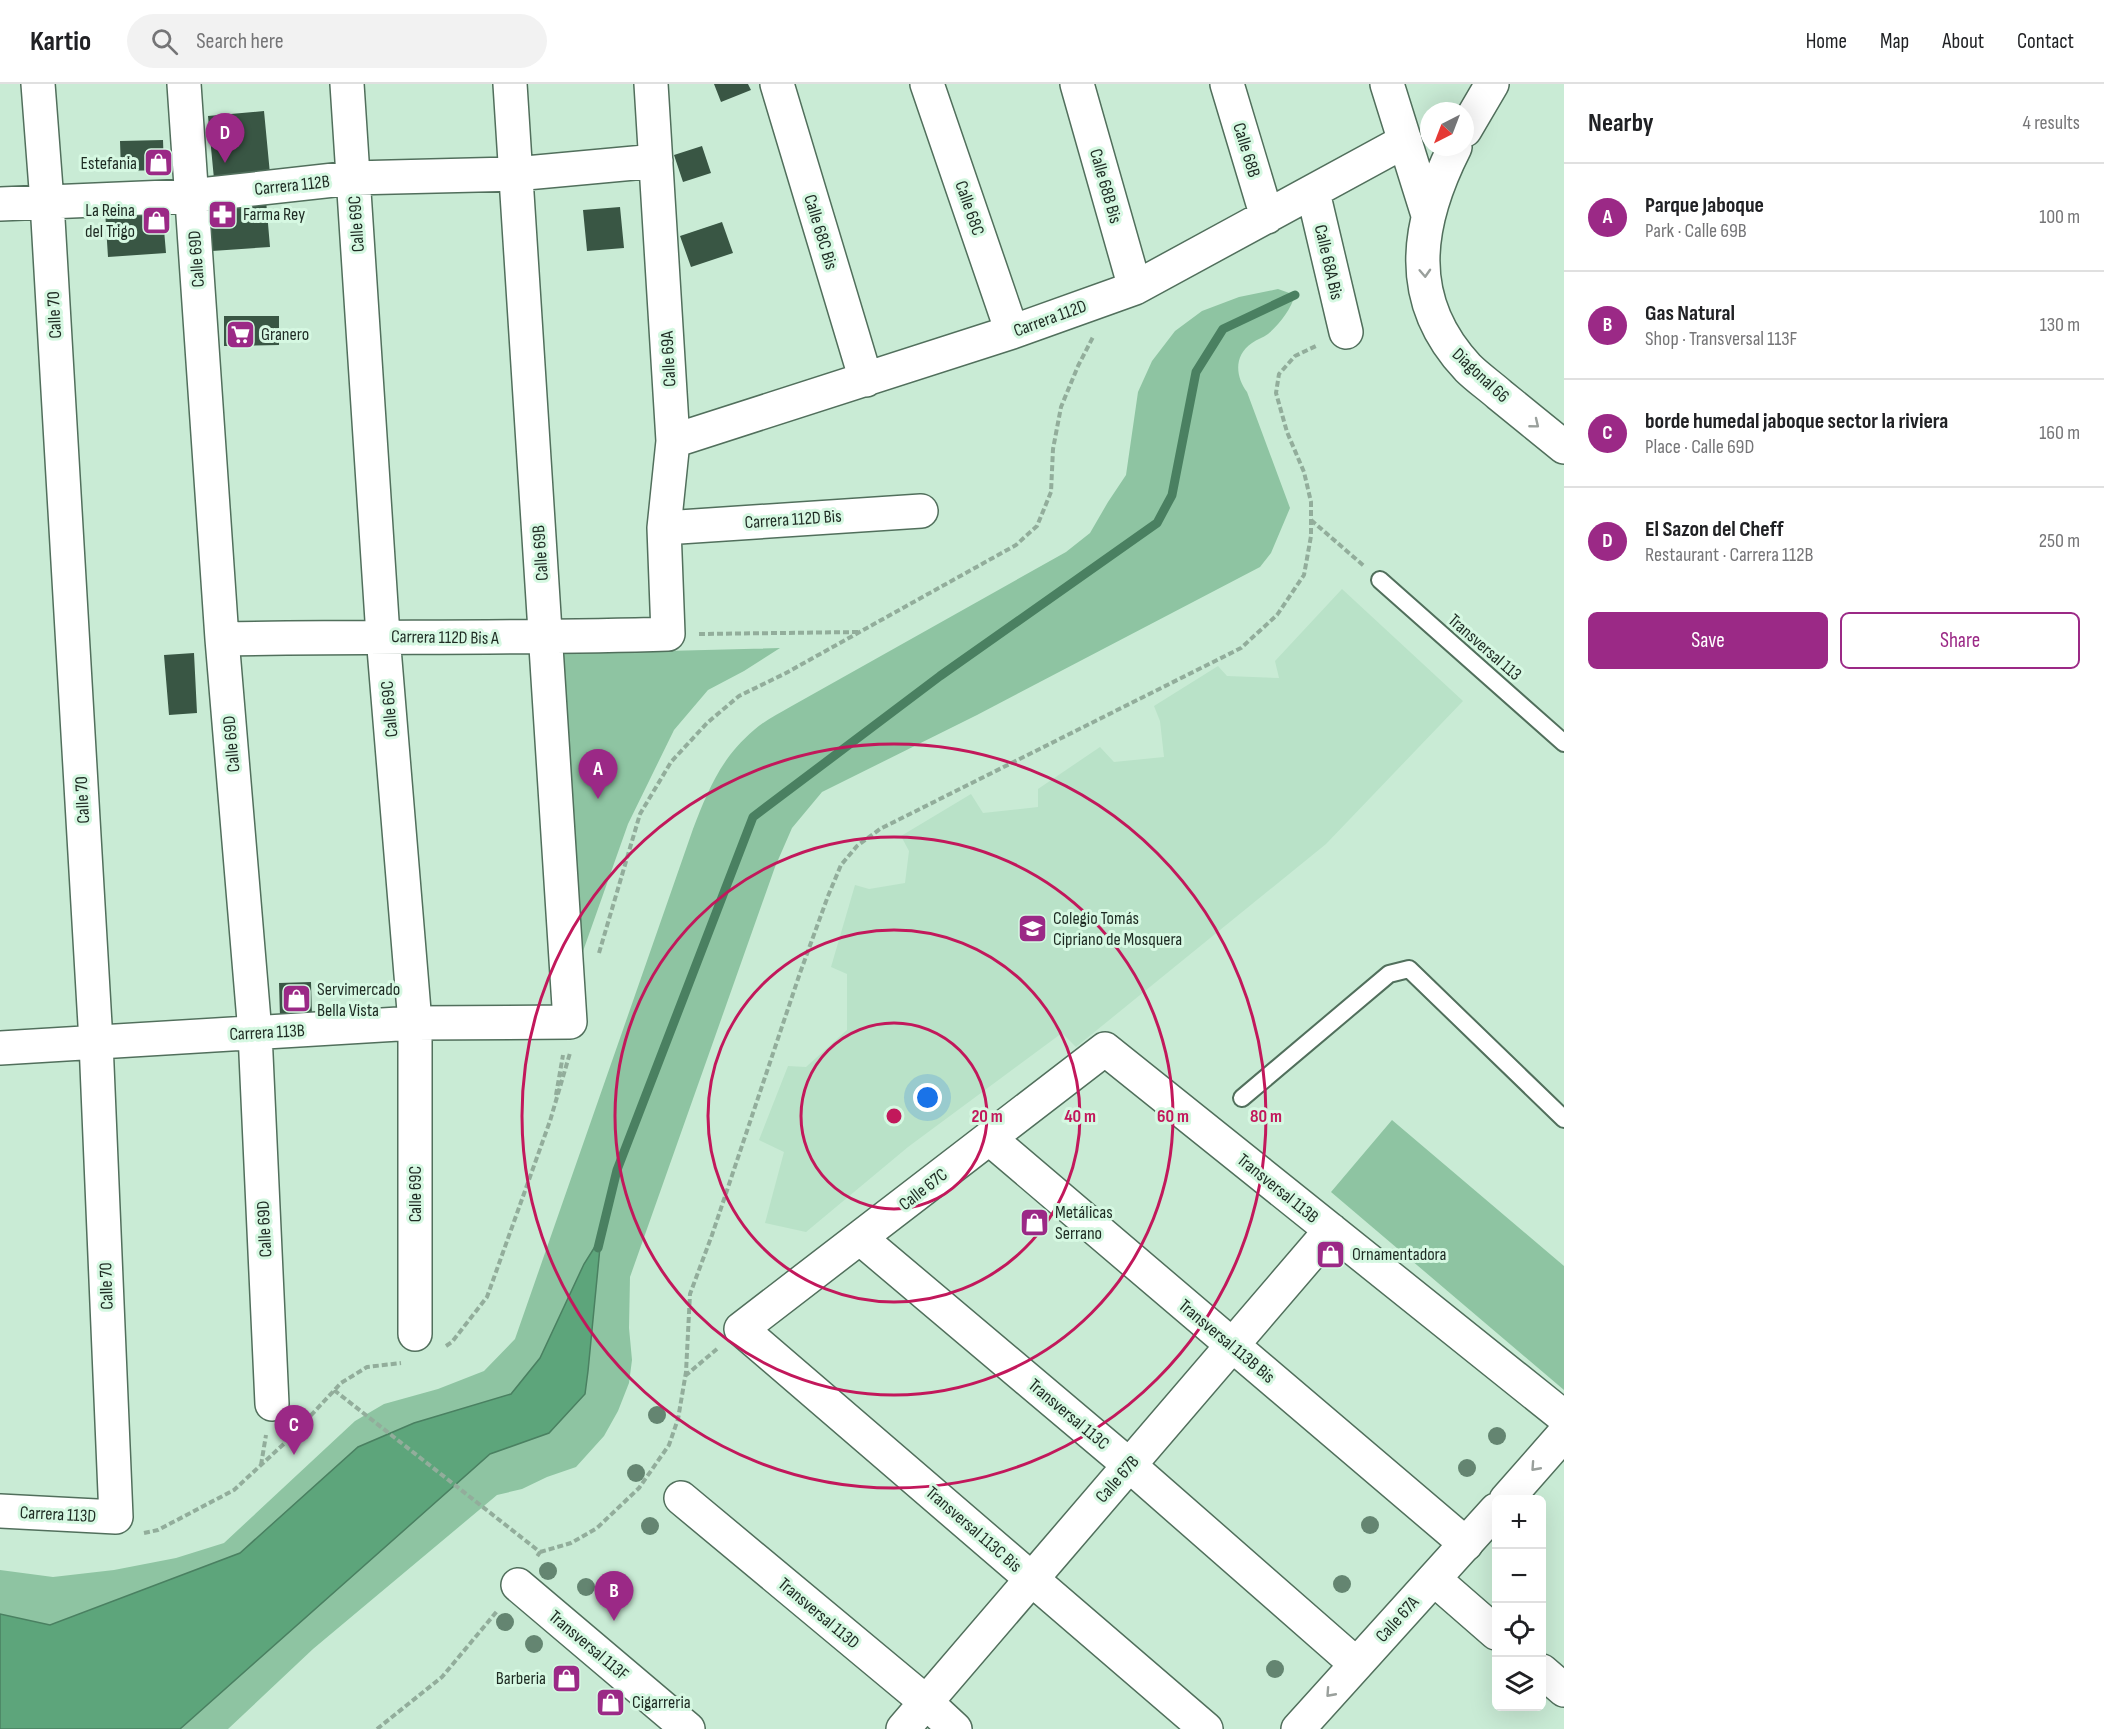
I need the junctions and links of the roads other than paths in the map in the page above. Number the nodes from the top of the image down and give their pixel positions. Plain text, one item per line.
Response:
1 (38, 84) edge
2 (184, 84) edge
3 (347, 84) edge
4 (510, 84) edge
5 (651, 84) edge
6 (777, 84) edge
7 (927, 84) edge
8 (1077, 84) edge
9 (1227, 84) edge
10 (1387, 84) edge
11 (1492, 84) edge
12 (1474, 115) edge
13 (1405, 141) junction
14 (1451, 156) edge
15 (656, 161) junction
16 (515, 174) junction
17 (352, 178) junction
18 (1313, 192) junction
19 (191, 196) junction
20 (47, 202) junction
21 (0, 204) edge
22 (1428, 214) junction
23 (1267, 217) junction
24 (1135, 288) junction
25 (1012, 332) junction
26 (1346, 332) road end
27 (866, 380) junction
28 (672, 441) junction
29 (1564, 447) edge
30 (921, 511) dead end
31 (664, 528) junction
32 (1380, 580) road end
33 (668, 634) joint
34 (383, 636) junction
35 (545, 638) junction
36 (222, 639) junction
37 (1564, 742) edge
38 (415, 1023) junction
39 (255, 1033) junction
40 (570, 1037) joint
41 (96, 1042) junction
42 (0, 1048) edge
43 (1105, 1049) joint
44 (1242, 1098) dead end
45 (1564, 1119) edge
46 (989, 1138) junction
47 (1331, 1230) junction
48 (860, 1238) junction
49 (741, 1329) joint
50 (1232, 1345) junction
51 (410, 1348) road end
52 (272, 1404) dead end
53 (1564, 1416) edge
54 (1564, 1434) edge
55 (1129, 1465) junction
56 (1510, 1495) edge
57 (681, 1498) dead end
58 (0, 1511) edge
59 (1492, 1515) edge
60 (127, 1526) joint
61 (1466, 1544) junction
62 (1032, 1579) junction
63 (1434, 1579) junction
64 (518, 1585) road end
65 (1492, 1629) edge
66 (1356, 1664) junction
67 (1546, 1674) edge
68 (1564, 1690) edge
69 (926, 1702) junction
70 (672, 1725) edge
71 (903, 1729) edge
72 (955, 1729) edge
73 (1206, 1729) edge
74 (1298, 1729) edge

1 - 20 street, Calle 70
2 - 19 street, Calle 69D
3 - 17 street, Calle 69C
4 - 16 street, Calle 69B
5 - 15 street, Calle 69A
6 - 27 street, Calle 68C Bis
7 - 25 street, Calle 68C
8 - 24 street, Calle 68B Bis
9 - 23 street, Calle 68B
10 - 13 street
11 - 12 street
13 - 18 street, Carrera 112D
13 - 22 street
14 - 22 street, Diagonal 66
15 - 16 street, Carrera 112B
15 - 28 street, Calle 69A
16 - 17 street, Carrera 112B
16 - 35 street, Calle 69B
17 - 19 street, Carrera 112B
17 - 34 street, Calle 69C
18 - 23 street, Carrera 112D
18 - 26 street, Calle 68A Bis
19 - 20 street, Carrera 112B
19 - 36 street, Calle 69D
20 - 21 street, Carrera 112B
20 - 41 street, Calle 70
22 -> 29 street, Diagonal 66
23 - 24 street, Carrera 112D
24 - 25 street, Carrera 112D
25 - 27 street, Carrera 112D
27 - 28 street, Carrera 112D
28 - 31 street, Calle 69A
30 - 31 street, Carrera 112D Bis
31 - 33 street, Calle 69A
32 - 37 lane, Transversal 113
33 - 35 street, Carrera 112D Bis A
34 - 35 street, Carrera 112D Bis A
34 - 36 street, Carrera 112D Bis A
34 - 38 street, Calle 69C
35 - 40 street, Calle 69B
36 - 39 street, Calle 69D
38 - 39 street, Carrera 113B
38 - 40 street, Carrera 113B
38 - 51 street, Calle 69C
39 - 41 street, Carrera 113B
39 - 52 street, Calle 69D
41 - 42 street, Carrera 113B
41 - 60 street, Calle 70
43 - 46 street, Calle 67C
43 - 47 street, Transversal 113B
44 - 45 lane
46 - 48 street, Calle 67C
46 - 50 street, Transversal 113B Bis
47 - 50 street, Calle 67B
47 - 53 street, Transversal 113B
48 - 49 street, Calle 67C
48 - 55 street, Transversal 113C
49 - 62 street, Transversal 113C Bis
50 - 55 street, Calle 67B
50 - 61 street, Transversal 113B Bis
54 -> 56 street
55 - 62 street, Calle 67B
55 - 66 street, Transversal 113C
57 - 69 street, Transversal 113D
58 - 60 street, Carrera 113D
59 - 61 street, Calle 67A
61 - 63 street, Calle 67A
62 - 69 street, Calle 67B
62 - 73 street, Transversal 113C Bis
63 - 65 street
63 - 66 street, Calle 67A
64 - 70 street, Transversal 113F
66 -> 74 street, Calle 67A
67 - 68 street
69 - 71 street, Calle 67B
69 - 72 street, Transversal 113D

